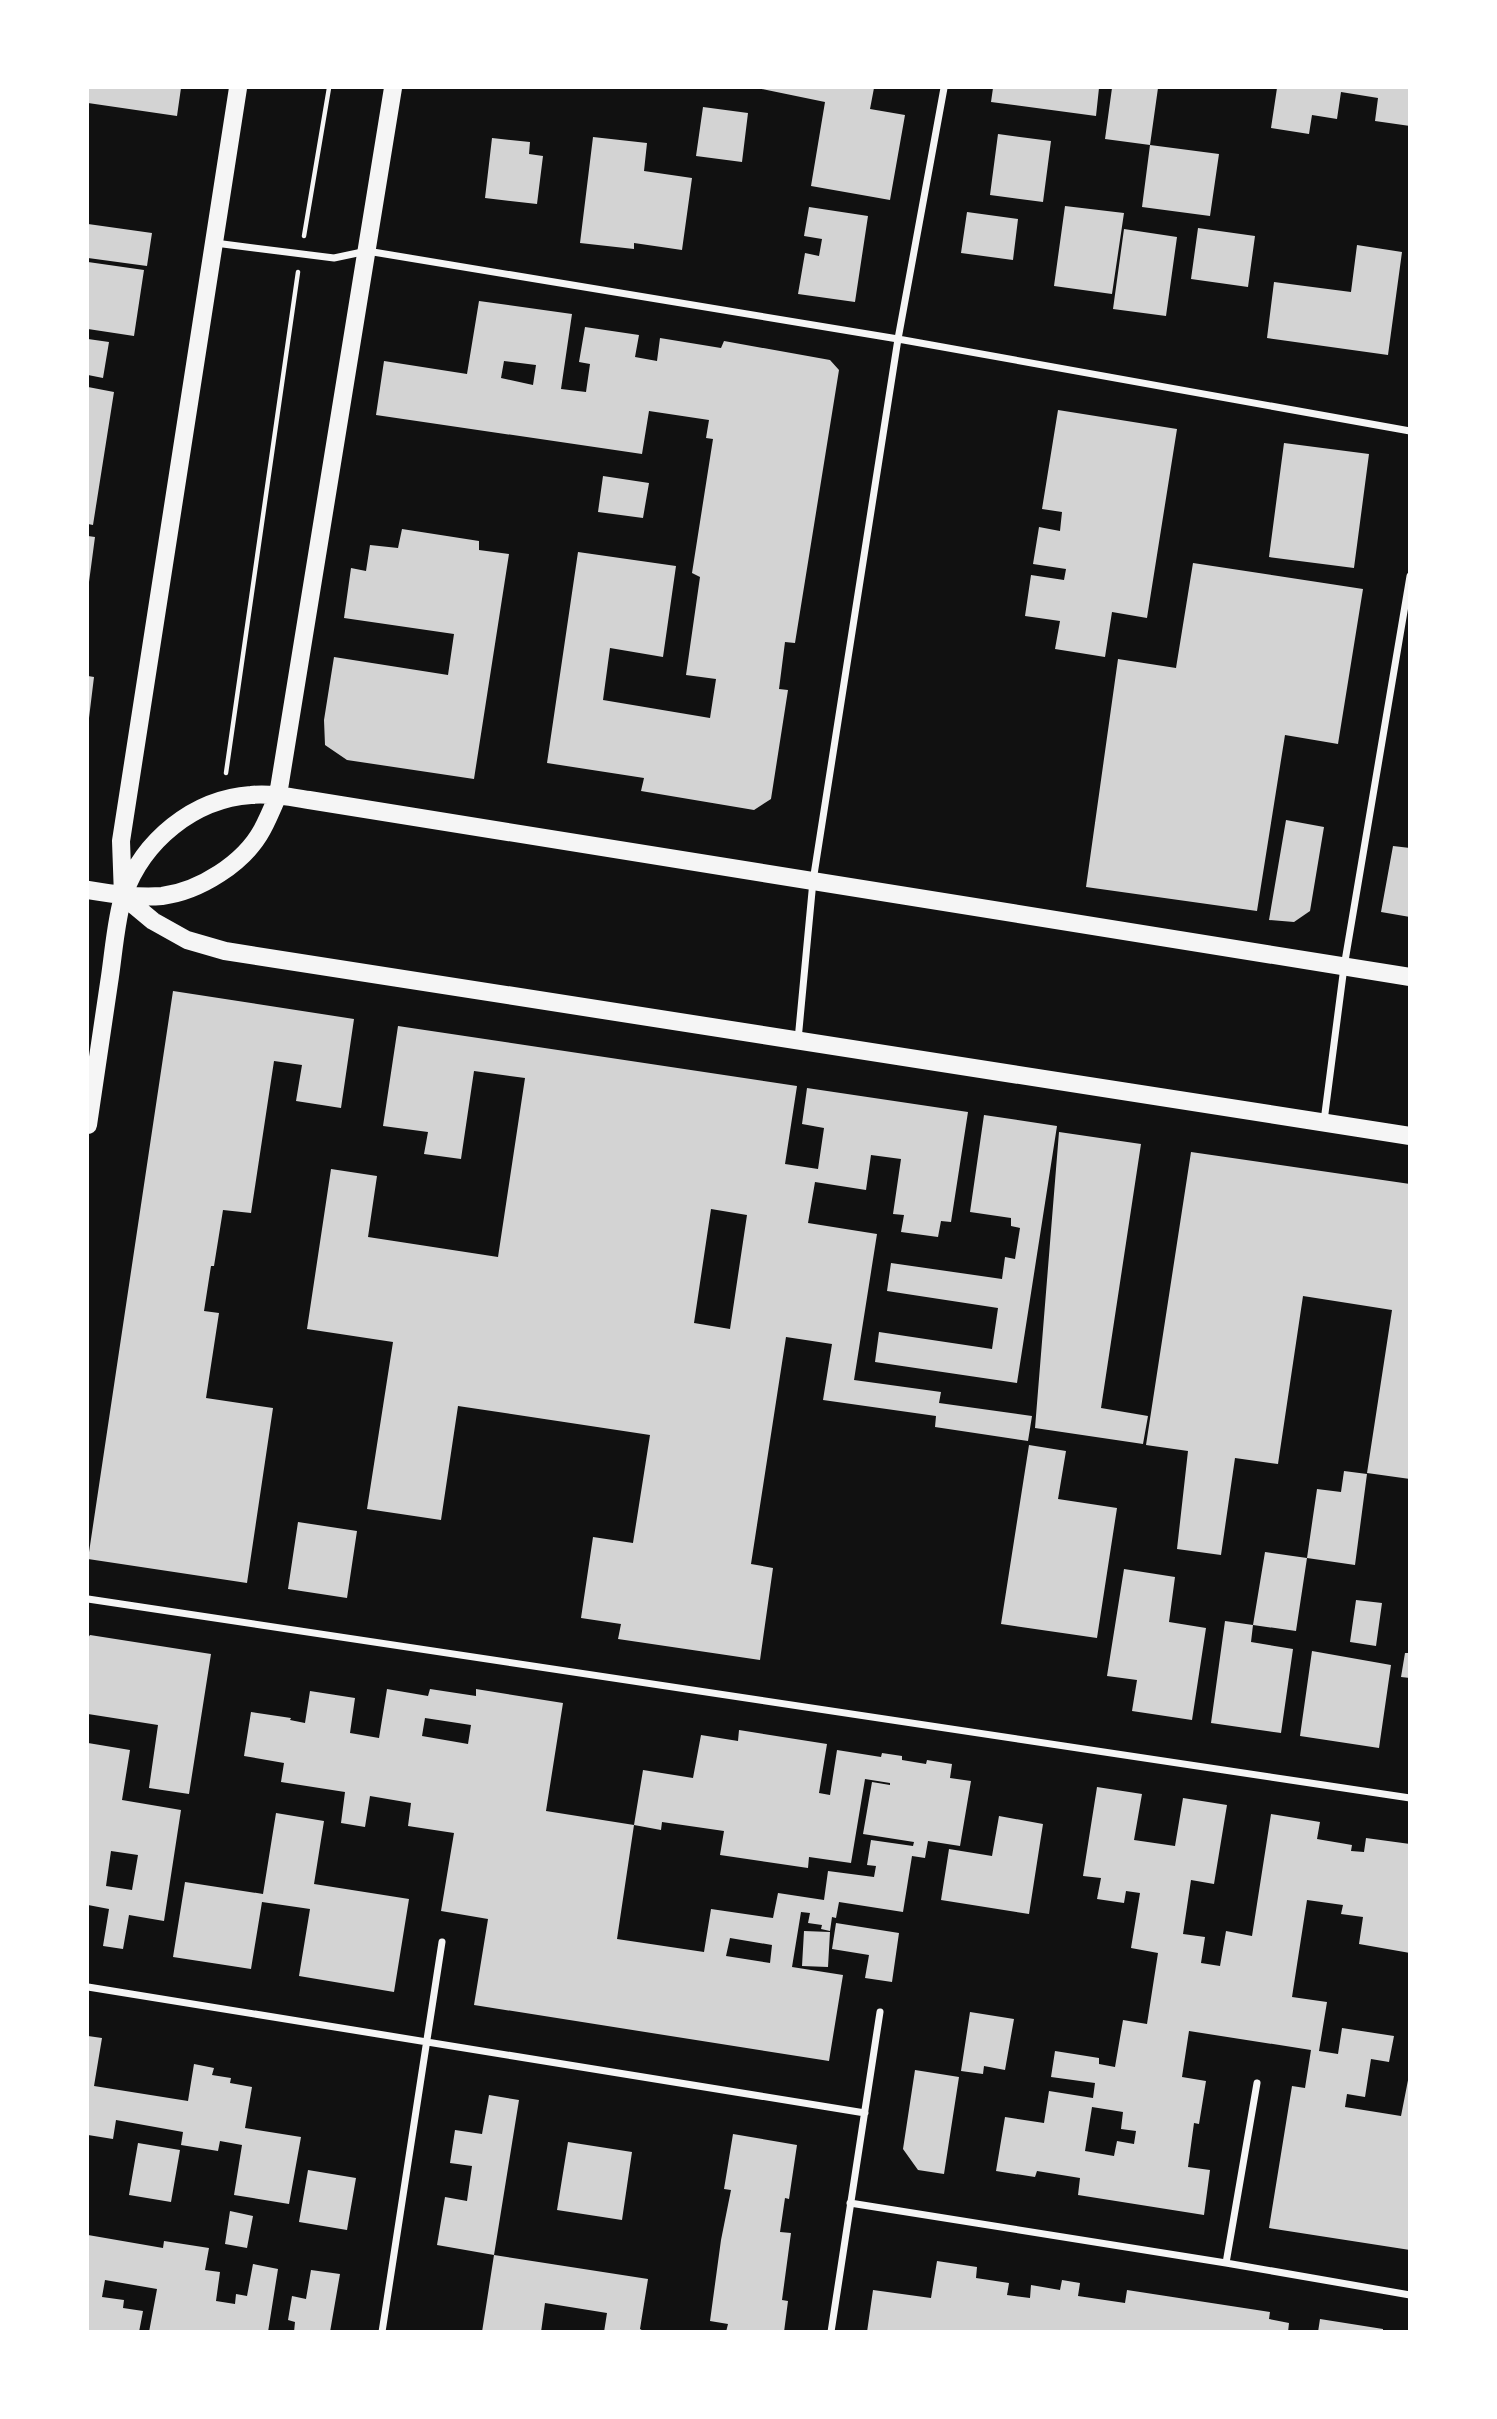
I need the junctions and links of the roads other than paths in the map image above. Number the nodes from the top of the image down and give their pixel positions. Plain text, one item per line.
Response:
1 (238, 88) edge
2 (393, 88) edge
3 (944, 88) edge
4 (214, 243) junction
5 (367, 251) junction
6 (898, 339) junction
7 (1409, 430) edge
8 (1409, 576) edge
9 (278, 795) junction
10 (813, 881) junction
11 (88, 890) edge
12 (123, 896) junction
13 (1344, 967) junction
14 (1409, 977) edge
15 (798, 1040) junction
16 (1324, 1123) junction
17 (88, 1125) edge
18 (1409, 1136) edge
19 (88, 1599) edge
20 (1409, 1798) edge
21 (442, 1942) dead end
22 (88, 1987) edge
23 (880, 2012) dead end
24 (428, 2043) junction
25 (1257, 2083) dead end
26 (865, 2113) junction
27 (850, 2203) junction
28 (1226, 2263) junction
29 (1409, 2295) edge
30 (382, 2332) edge
31 (831, 2332) edge

1 - 4 main road
2 - 5 main road
3 - 6 street
4 - 5 street
4 - 12 main road
5 - 6 street
5 - 9 main road
6 - 7 street
6 - 10 street
8 - 13 street
9 - 10 main road
9 - 12 main road
9 - 12 main road
10 - 13 main road
10 - 15 street
11 - 12 main road
12 - 15 main road
12 - 17 main road
13 - 14 main road
13 - 16 street
15 - 16 main road
16 - 18 main road
19 - 20 street
21 - 24 street
22 - 24 street
23 - 26 street
24 - 26 street
24 - 30 street
25 - 28 street
26 - 27 street
27 - 28 street
27 - 31 street
28 - 29 street

